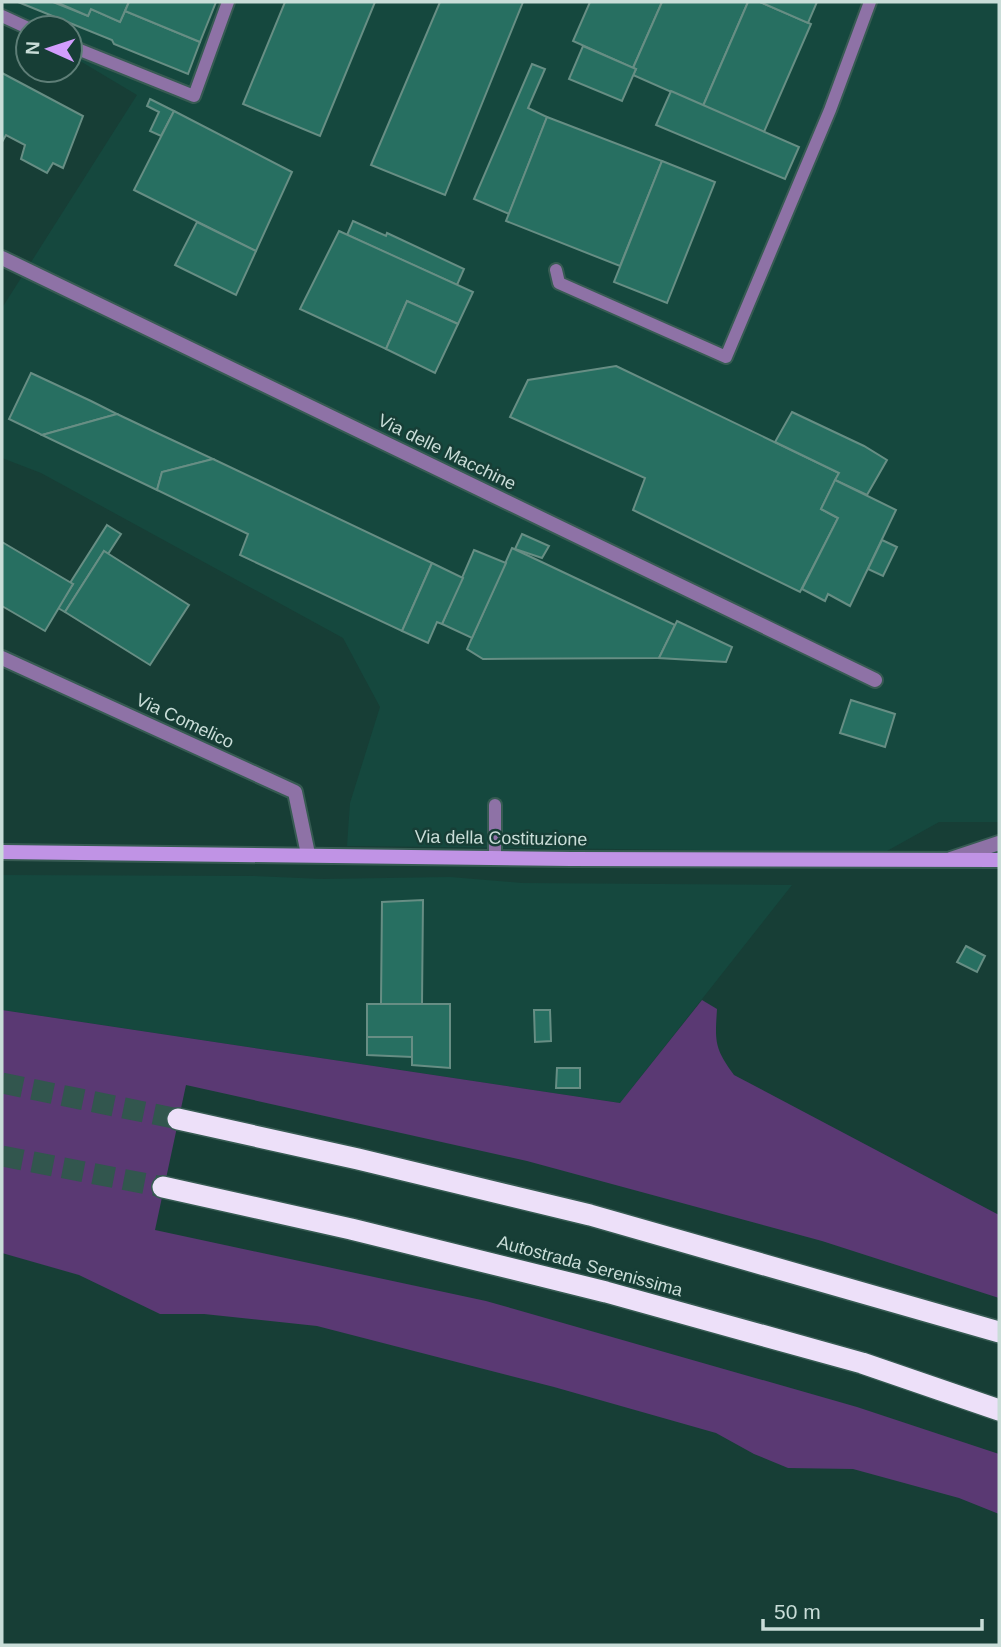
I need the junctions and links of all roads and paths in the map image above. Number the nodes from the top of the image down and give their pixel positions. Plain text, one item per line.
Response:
1 (228, 2) edge
2 (870, 2) edge
3 (84, 52) edge
4 (2, 258) edge
5 (556, 270) dead end
6 (2, 658) edge
7 (875, 680) dead end
8 (495, 805) dead end
9 (999, 843) edge
10 (2, 852) edge
11 (308, 854) junction
12 (495, 858) junction
13 (947, 860) junction
14 (999, 860) edge
15 (178, 1119) tunnel mouth
16 (163, 1187) tunnel mouth
17 (999, 1332) edge
18 (999, 1410) edge

1 - 3 lane
2 - 5 lane
4 - 7 street, Via delle Macchine
6 - 11 street, Via Comelico
8 - 12 lane
9 - 13 street
10 - 11 main road, Via della Costituzione
11 - 12 main road, Via della Costituzione
12 - 13 main road, Via della Costituzione
13 - 14 main road, Via della Costituzione
15 - 17 highway
16 - 18 highway, Autostrada Serenissima

